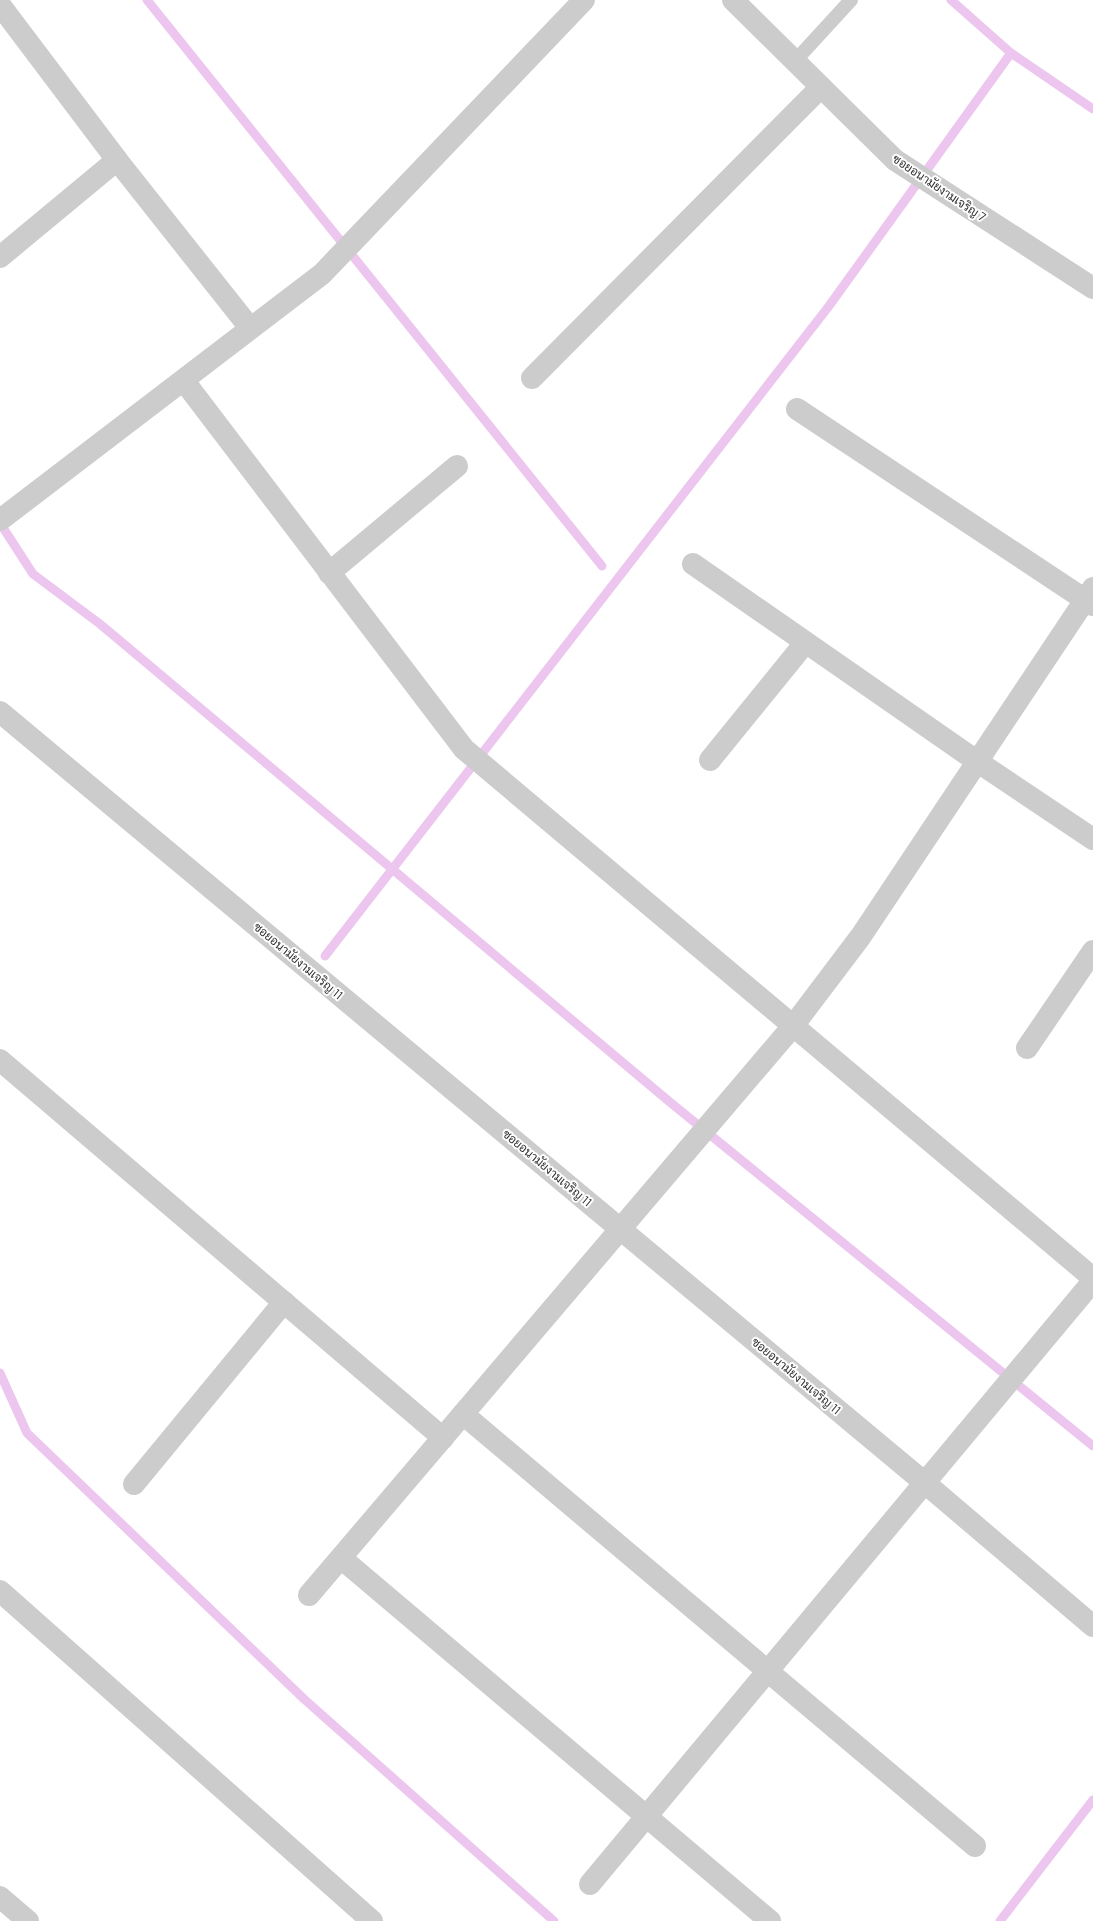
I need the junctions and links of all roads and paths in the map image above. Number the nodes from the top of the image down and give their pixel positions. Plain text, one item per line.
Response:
1 (584, 0) edge
2 (734, 0) edge
3 (851, 0) edge
4 (1, 8) edge
5 (795, 61) junction
6 (821, 87) junction
7 (117, 160) junction
8 (0, 257) edge
9 (1093, 288) edge
10 (250, 328) junction
11 (532, 378) dead end
12 (184, 381) junction
13 (797, 409) dead end
14 (457, 466) dead end
15 (0, 520) edge
16 (693, 564) dead end
17 (329, 573) junction
18 (1090, 598) edge
19 (805, 643) junction
20 (0, 712) edge
21 (710, 760) dead end
22 (978, 762) junction
23 (1093, 839) edge
24 (1093, 951) edge
25 (793, 1026) junction
26 (1027, 1048) dead end
27 (0, 1060) edge
28 (621, 1229) junction
29 (1093, 1279) edge
30 (284, 1302) junction
31 (463, 1414) junction
32 (443, 1438) junction
33 (925, 1483) junction
34 (134, 1484) dead end
35 (341, 1558) junction
36 (0, 1591) edge
37 (309, 1595) dead end
38 (1093, 1626) edge
39 (766, 1671) junction
40 (646, 1817) junction
41 (975, 1846) dead end
42 (590, 1884) dead end
43 (0, 1897) edge
44 (28, 1921) edge
45 (372, 1921) edge
46 (770, 1921) edge

1 - 10 street
2 - 5 street, ซอยอนามัยงามเจริญ 7
3 - 5 lane
4 - 7 street
5 - 6 street, ซอยอนามัยงามเจริญ 7
6 - 9 street, ซอยอนามัยงามเจริญ 7
6 - 11 street
7 - 8 street
7 - 10 street
10 - 12 street
12 - 15 street
12 - 17 street
13 - 18 street
14 - 17 street
16 - 19 street
17 - 25 street
18 - 22 street
19 - 21 street
19 - 22 street
20 - 28 street, ซอยอนามัยงามเจริญ 11
22 - 23 street
22 - 25 street
24 - 26 street
25 - 28 street
25 - 29 street
27 - 30 street
28 - 31 street
28 - 33 street, ซอยอนามัยงามเจริญ 11
29 - 33 street
30 - 32 street
30 - 34 street
31 - 32 street
31 - 39 street
32 - 35 street
33 - 38 street, ซอยอนามัยงามเจริญ 11
33 - 39 street
35 - 37 street
35 - 40 street
36 - 45 street
39 - 40 street
39 - 41 street
40 - 42 street
40 - 46 street
43 - 44 street

